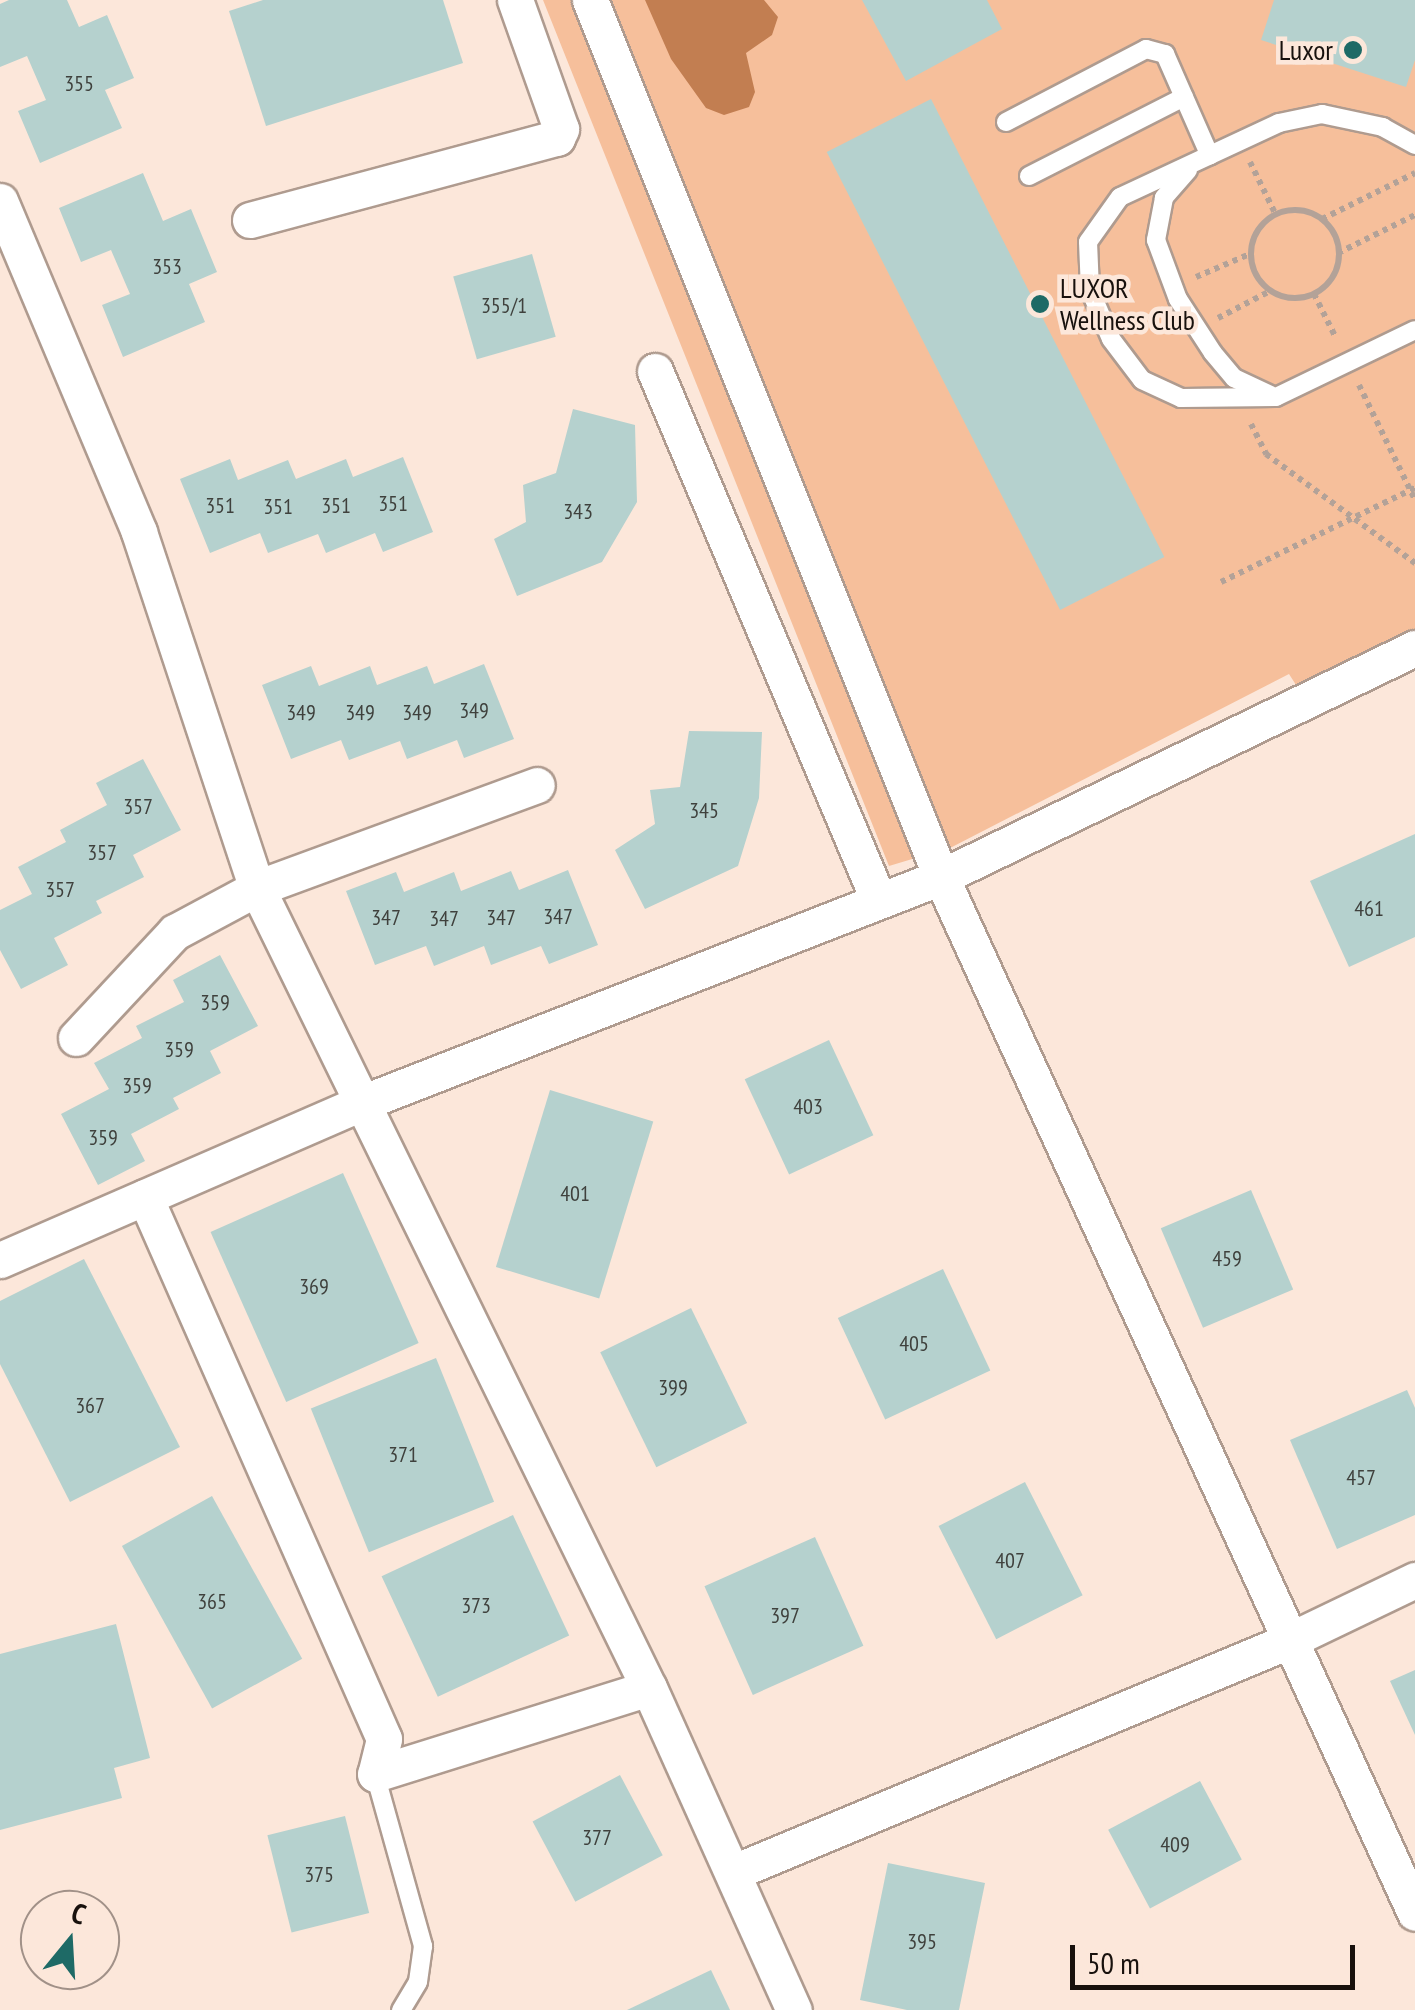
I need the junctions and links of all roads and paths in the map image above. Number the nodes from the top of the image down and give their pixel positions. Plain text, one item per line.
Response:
1 (514, 0) edge
2 (590, 0) edge
3 (1184, 97) junction
4 (1006, 122) dead end
5 (1240, 141) junction
6 (1415, 145) edge
7 (1210, 156) junction
8 (1192, 166) junction
9 (1415, 173) edge
10 (1029, 176) dead end
11 (0, 201) edge
12 (1276, 215) junction
13 (1415, 216) edge
14 (1322, 219) junction
15 (250, 220) dead end
16 (1338, 253) junction
17 (1250, 254) junction
18 (1174, 288) junction
19 (1270, 291) junction
20 (1314, 294) junction
21 (1197, 328) junction
22 (1415, 330) edge
23 (1348, 364) junction
24 (656, 371) dead end
25 (1276, 397) junction
26 (1238, 399) junction
27 (1413, 489) edge
28 (1415, 500) edge
29 (1354, 518) junction
30 (1415, 563) edge
31 (1220, 582) dead end
32 (1415, 648) edge
33 (536, 785) dead end
34 (941, 877) junction
35 (258, 888) junction
36 (879, 900) junction
37 (76, 1038) dead end
38 (359, 1104) junction
39 (146, 1197) junction
40 (0, 1260) edge
41 (1415, 1580) edge
42 (1286, 1642) junction
43 (649, 1688) junction
44 (375, 1774) junction
45 (734, 1872) junction
46 (1415, 1913) edge
47 (401, 2010) edge
48 (794, 2010) edge

1 - 15 street
2 - 34 street
3 - 4 lane
3 - 7 lane
3 - 10 lane
5 - 6 lane
5 - 7 lane
5 - 12 path
7 - 8 lane
8 - 18 lane
8 - 26 lane
9 - 14 path
11 - 35 street
12 - 14 path
12 - 17 path
13 - 16 path
14 - 16 path
16 - 20 path
17 - 18 path
17 - 19 path
18 - 21 lane
19 - 20 path
19 - 21 path
20 - 23 path
21 - 25 lane
22 - 23 lane
23 - 25 lane
23 - 27 path
24 - 36 street
25 - 26 lane
26 - 29 path
27 - 28 path
27 - 29 path
29 - 30 path
29 - 31 path
32 - 34 street
33 - 35 street
34 - 36 street
34 - 42 street
35 - 37 street
35 - 38 street
36 - 38 street
38 - 39 street
38 - 43 street
39 - 40 street
39 - 44 street
41 - 42 street
42 - 45 street
42 - 46 street
43 - 44 street
43 - 45 street
44 - 47 lane
45 - 48 street

